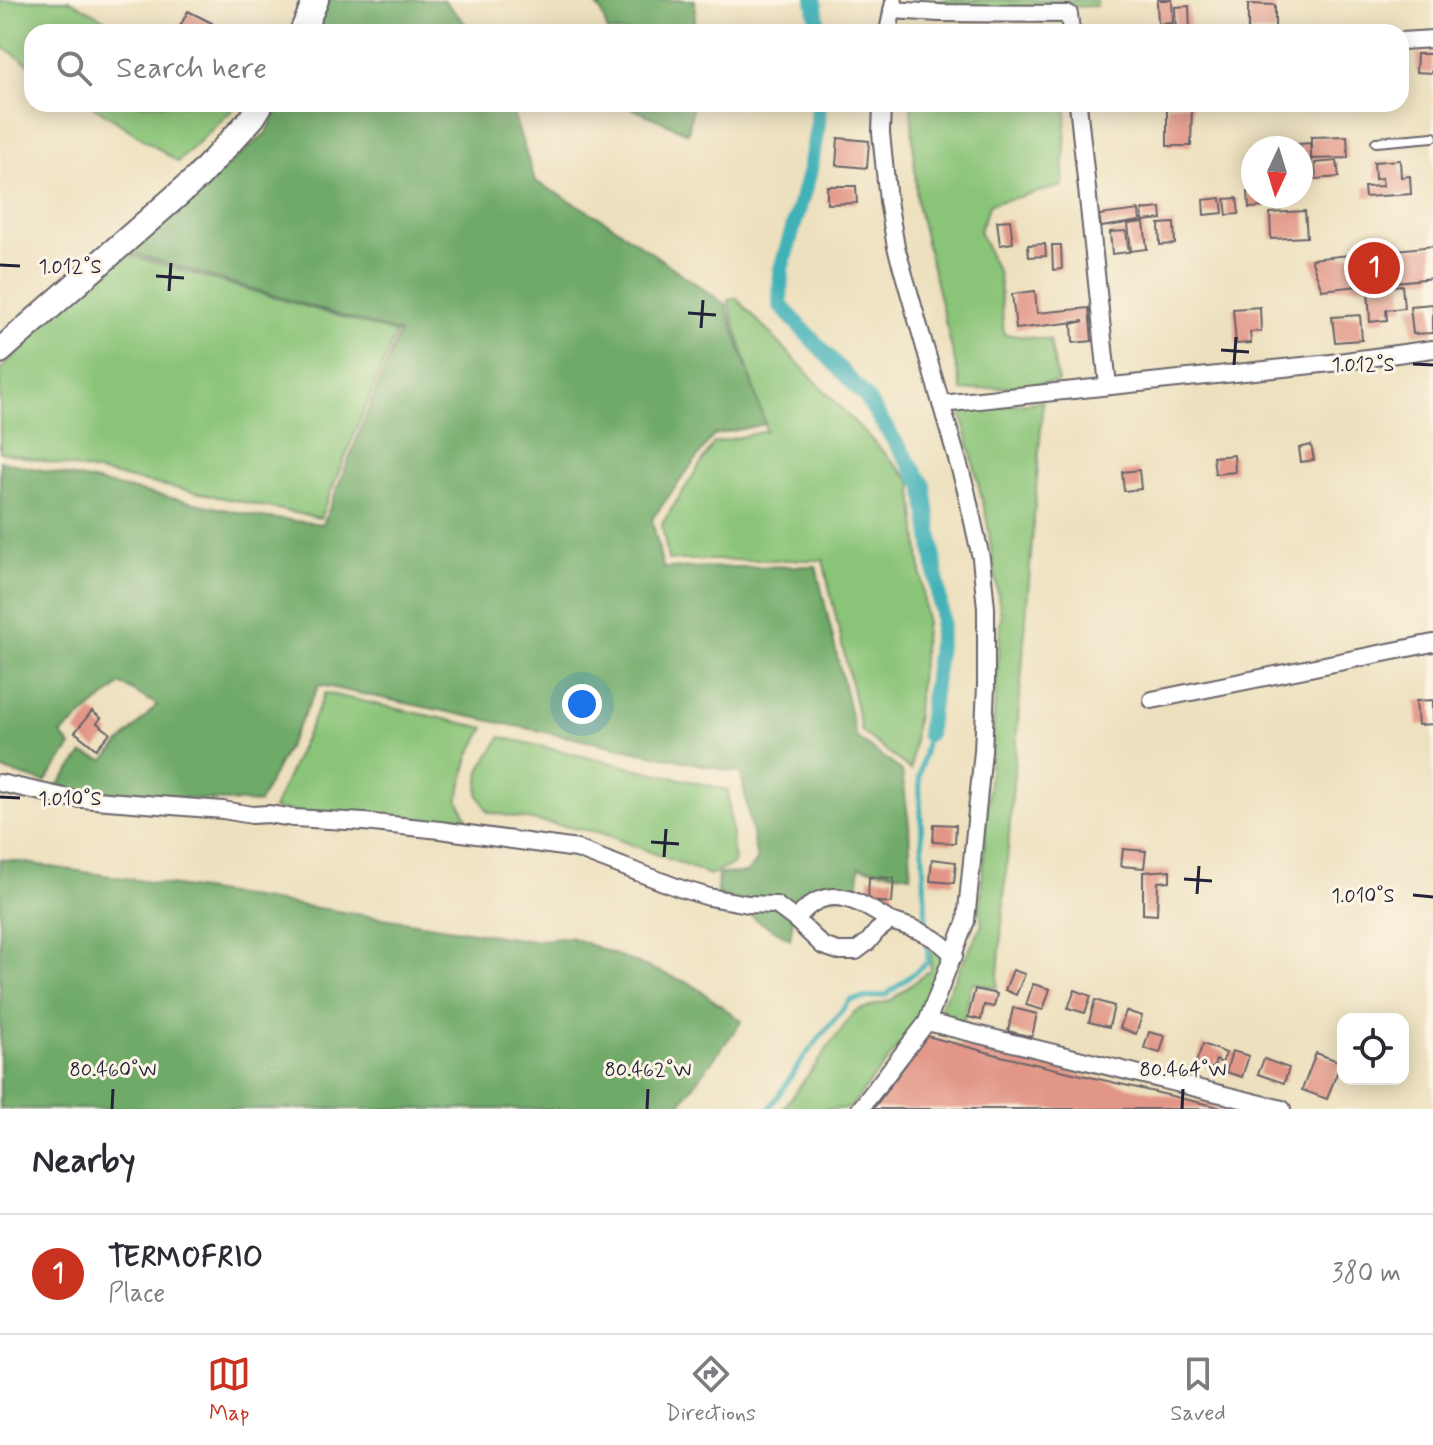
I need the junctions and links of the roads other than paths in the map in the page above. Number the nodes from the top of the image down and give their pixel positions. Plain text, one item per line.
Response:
1 (316, 0) edge
2 (893, 5) edge
3 (306, 24) edge
4 (1070, 24) edge
5 (1433, 39) edge
6 (1409, 40) edge
7 (256, 112) edge
8 (882, 112) edge
9 (1079, 112) edge
10 (1433, 137) edge
11 (1376, 142) dead end
12 (1433, 349) edge
13 (0, 351) edge
14 (1108, 386) junction
15 (941, 404) junction
16 (1433, 643) edge
17 (1152, 700) dead end
18 (0, 783) edge
19 (796, 920) junction
20 (890, 921) junction
21 (954, 956) junction
22 (927, 1022) junction
23 (1260, 1106) edge
24 (860, 1109) edge
25 (1282, 1109) edge

1 - 3 main road
2 - 4 street
5 - 6 street
7 - 13 main road
8 - 15 street
9 - 14 street
10 - 11 lane
12 - 14 street
14 - 15 street
15 - 21 street
16 - 17 street
18 - 19 street
19 - 20 street
19 - 20 street
20 - 21 street
21 - 22 street
22 - 23 street
22 - 24 street
23 - 25 street

